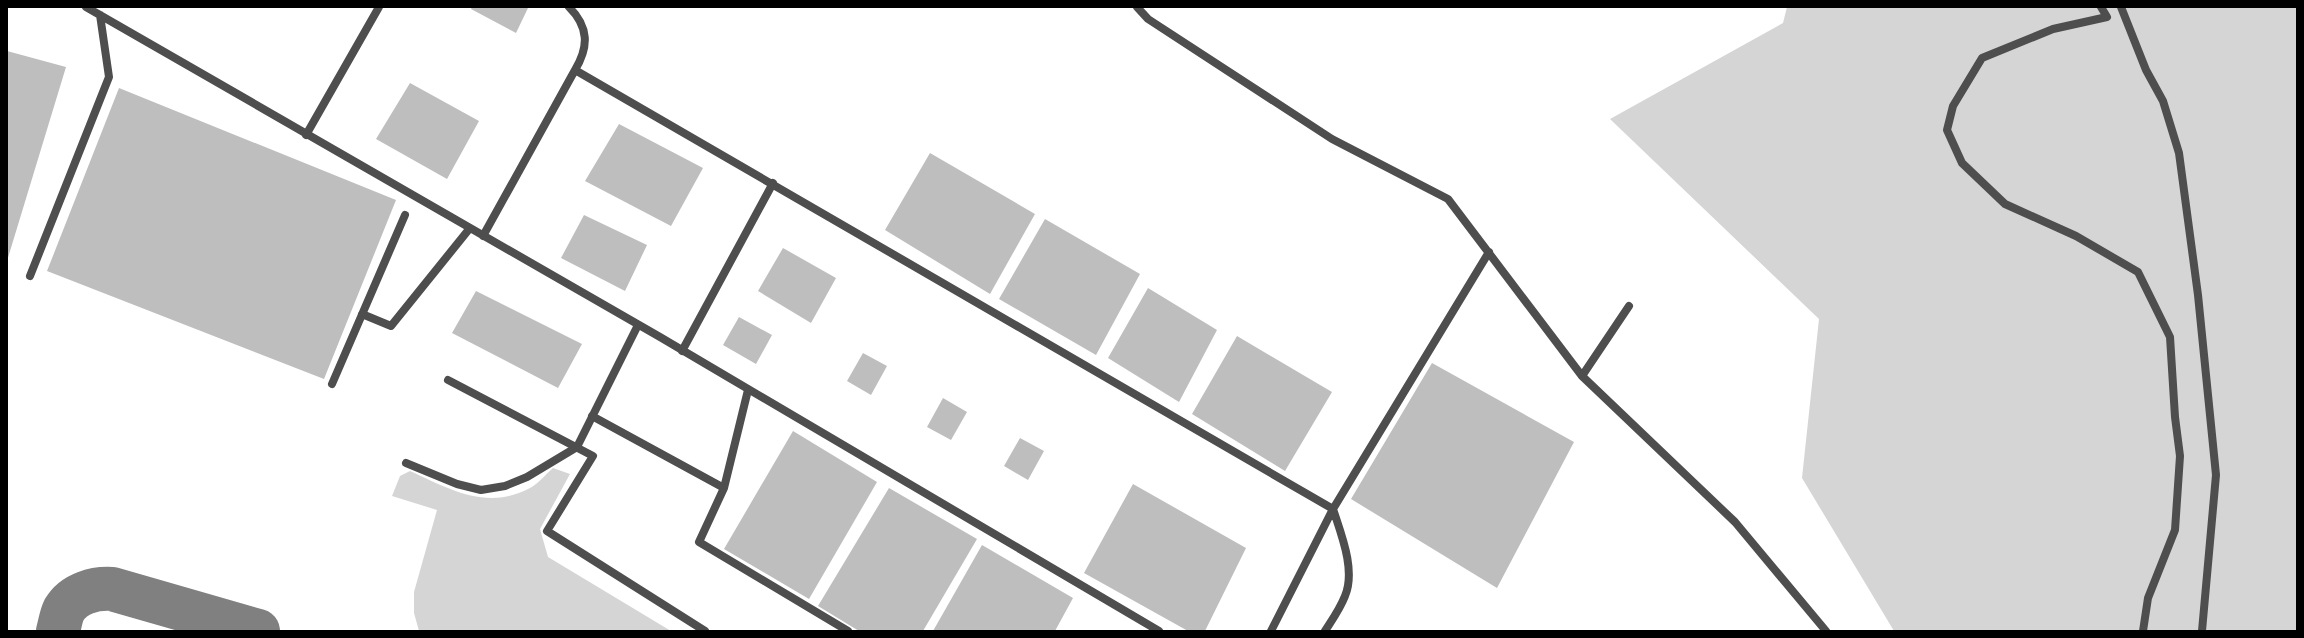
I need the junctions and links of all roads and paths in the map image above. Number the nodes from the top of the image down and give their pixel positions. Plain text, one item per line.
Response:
1 (86, 7) edge
2 (379, 7) edge
3 (569, 7) edge
4 (1137, 7) edge
5 (2101, 7) edge
6 (2121, 7) edge
7 (100, 16) junction
8 (574, 70) junction
9 (306, 135) junction
10 (772, 183) junction
11 (405, 215) dead end
12 (470, 228) junction
13 (483, 236) junction
14 (1489, 252) junction
15 (30, 276) dead end
16 (1629, 306) dead end
17 (362, 314) junction
18 (638, 325) junction
19 (682, 351) junction
20 (1582, 376) junction
21 (448, 380) dead end
22 (332, 384) dead end
23 (748, 390) junction
24 (592, 416) junction
25 (577, 447) junction
26 (406, 463) dead end
27 (724, 488) junction
28 (1333, 509) junction
29 (705, 631) edge
30 (848, 631) edge
31 (1159, 631) edge
32 (1271, 631) edge
33 (1325, 631) edge
34 (1826, 631) edge
35 (2143, 631) edge
36 (2202, 631) edge

1 - 7 street
2 - 9 street
3 - 8 street
4 - 14 street
5 - 35 street
6 - 36 street
7 - 9 street
7 - 15 street
8 - 10 street
8 - 13 street
9 - 12 street
10 - 19 street
10 - 28 street
11 - 17 street
12 - 13 street
12 - 17 street
13 - 18 street
14 - 20 street
14 - 28 street
16 - 20 street
17 - 22 street
18 - 19 street
18 - 24 street
19 - 23 street
20 - 34 street
21 - 25 street
23 - 27 street
23 - 31 street
24 - 25 street
24 - 27 street
25 - 26 street
25 - 29 street
27 - 30 street
28 - 32 street
28 - 33 street

